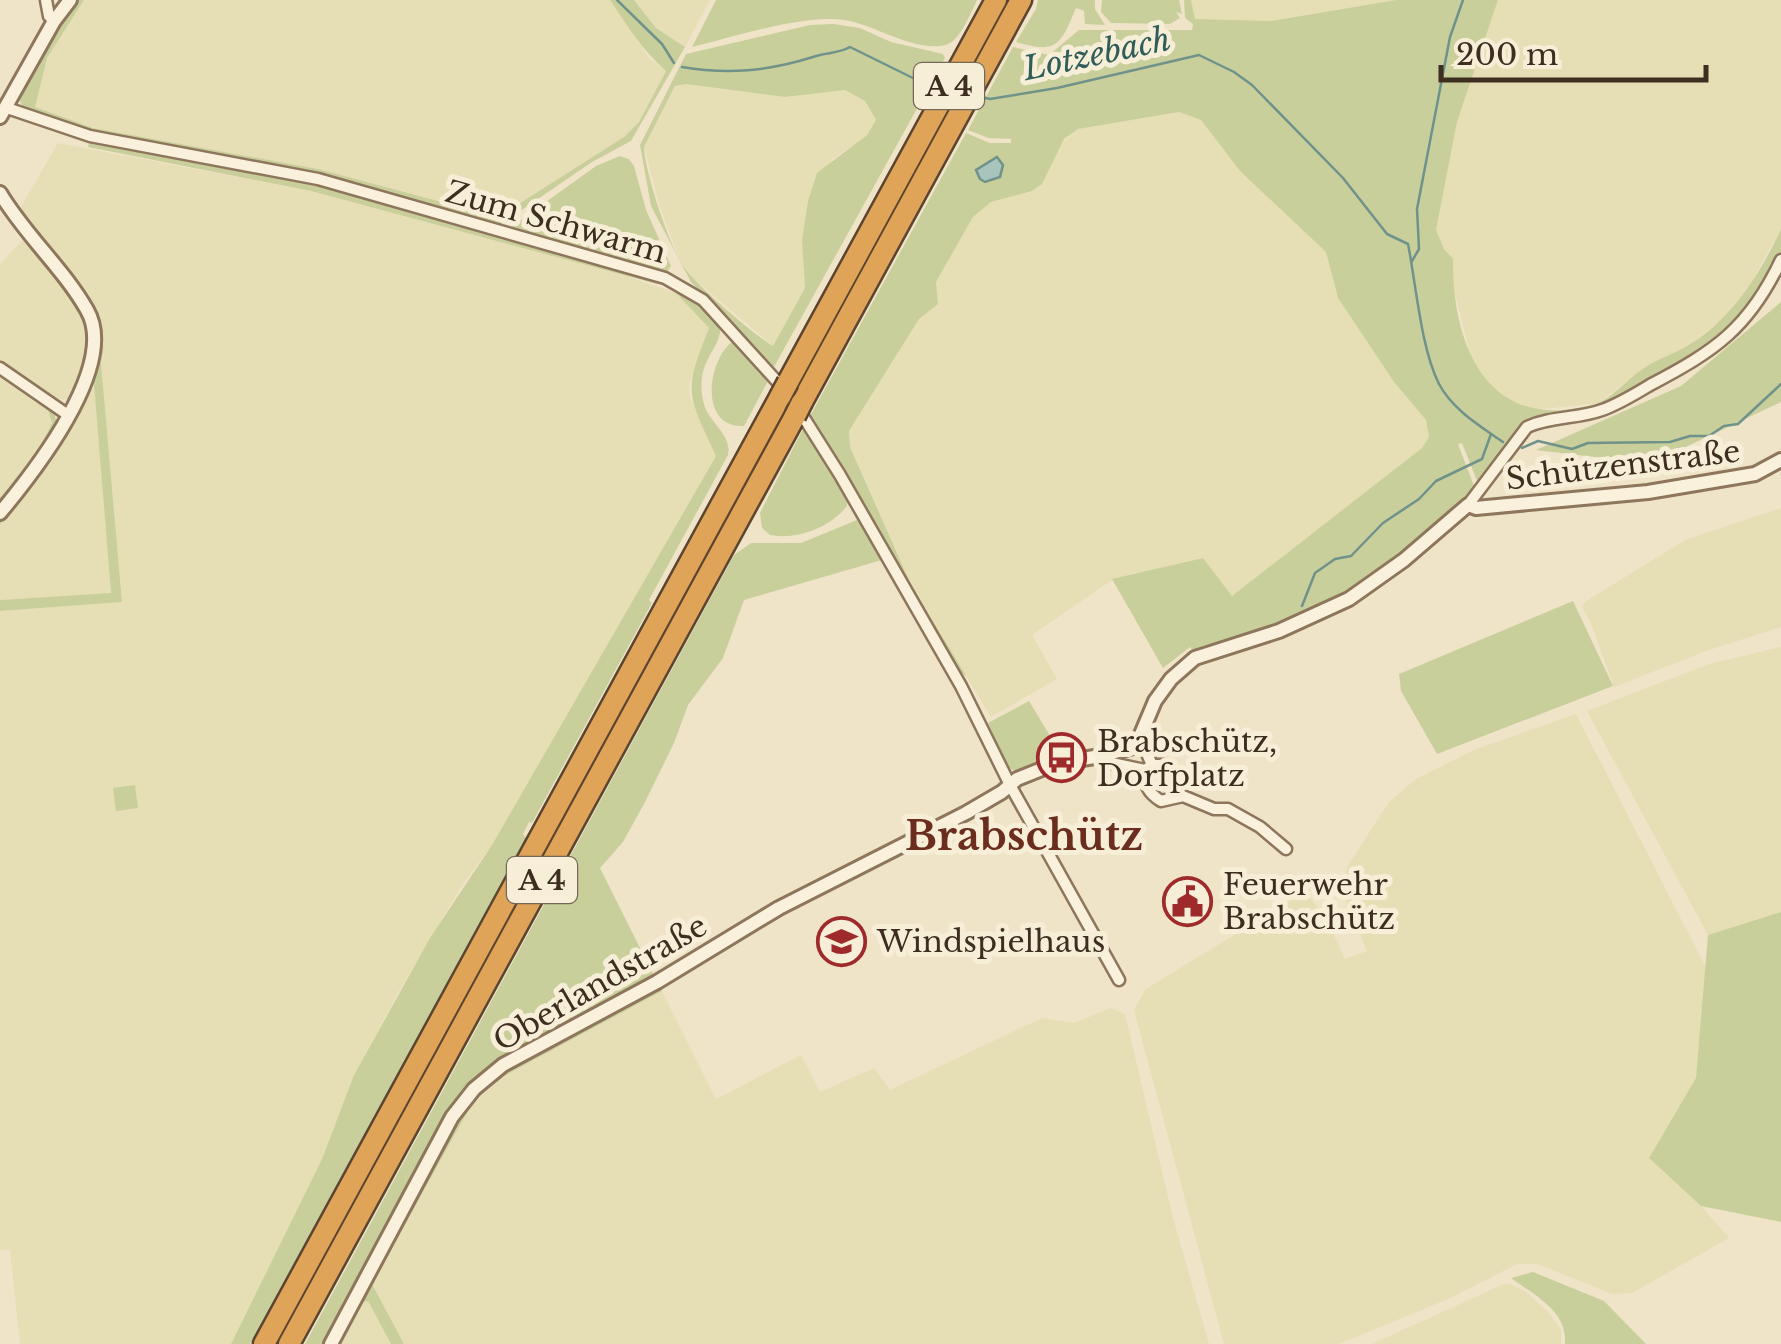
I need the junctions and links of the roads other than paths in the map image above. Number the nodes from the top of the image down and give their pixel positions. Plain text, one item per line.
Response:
1 (46, 0) edge
2 (70, 0) edge
3 (991, 8) edge
4 (1016, 9) edge
5 (54, 21) junction
6 (4, 113) edge
7 (0, 194) edge
8 (1781, 260) edge
9 (0, 368) edge
10 (68, 415) junction
11 (1781, 460) edge
12 (1468, 505) junction
13 (0, 513) edge
14 (1140, 740) junction
15 (1101, 756) junction
16 (1169, 765) dead end
17 (1148, 767) junction
18 (1010, 785) junction
19 (1286, 849) dead end
20 (1119, 980) dead end
21 (264, 1344) edge
22 (289, 1344) edge
23 (330, 1344) edge

1 - 5 street
2 - 5 street
3 - 21 highway, A 4
4 - 22 highway, A 4
5 - 6 street
6 - 18 street, Zum Schwarm
7 - 10 street
8 - 12 street
9 - 10 street
10 - 13 street
11 - 12 street, Schützenstraße
12 - 14 street
14 - 15 street, Oberlandstraße
14 - 17 street
15 - 17 street
15 - 18 street, Oberlandstraße
16 - 17 street
17 - 19 street
18 - 20 street, Zum Schwarm
18 - 23 street, Oberlandstraße

